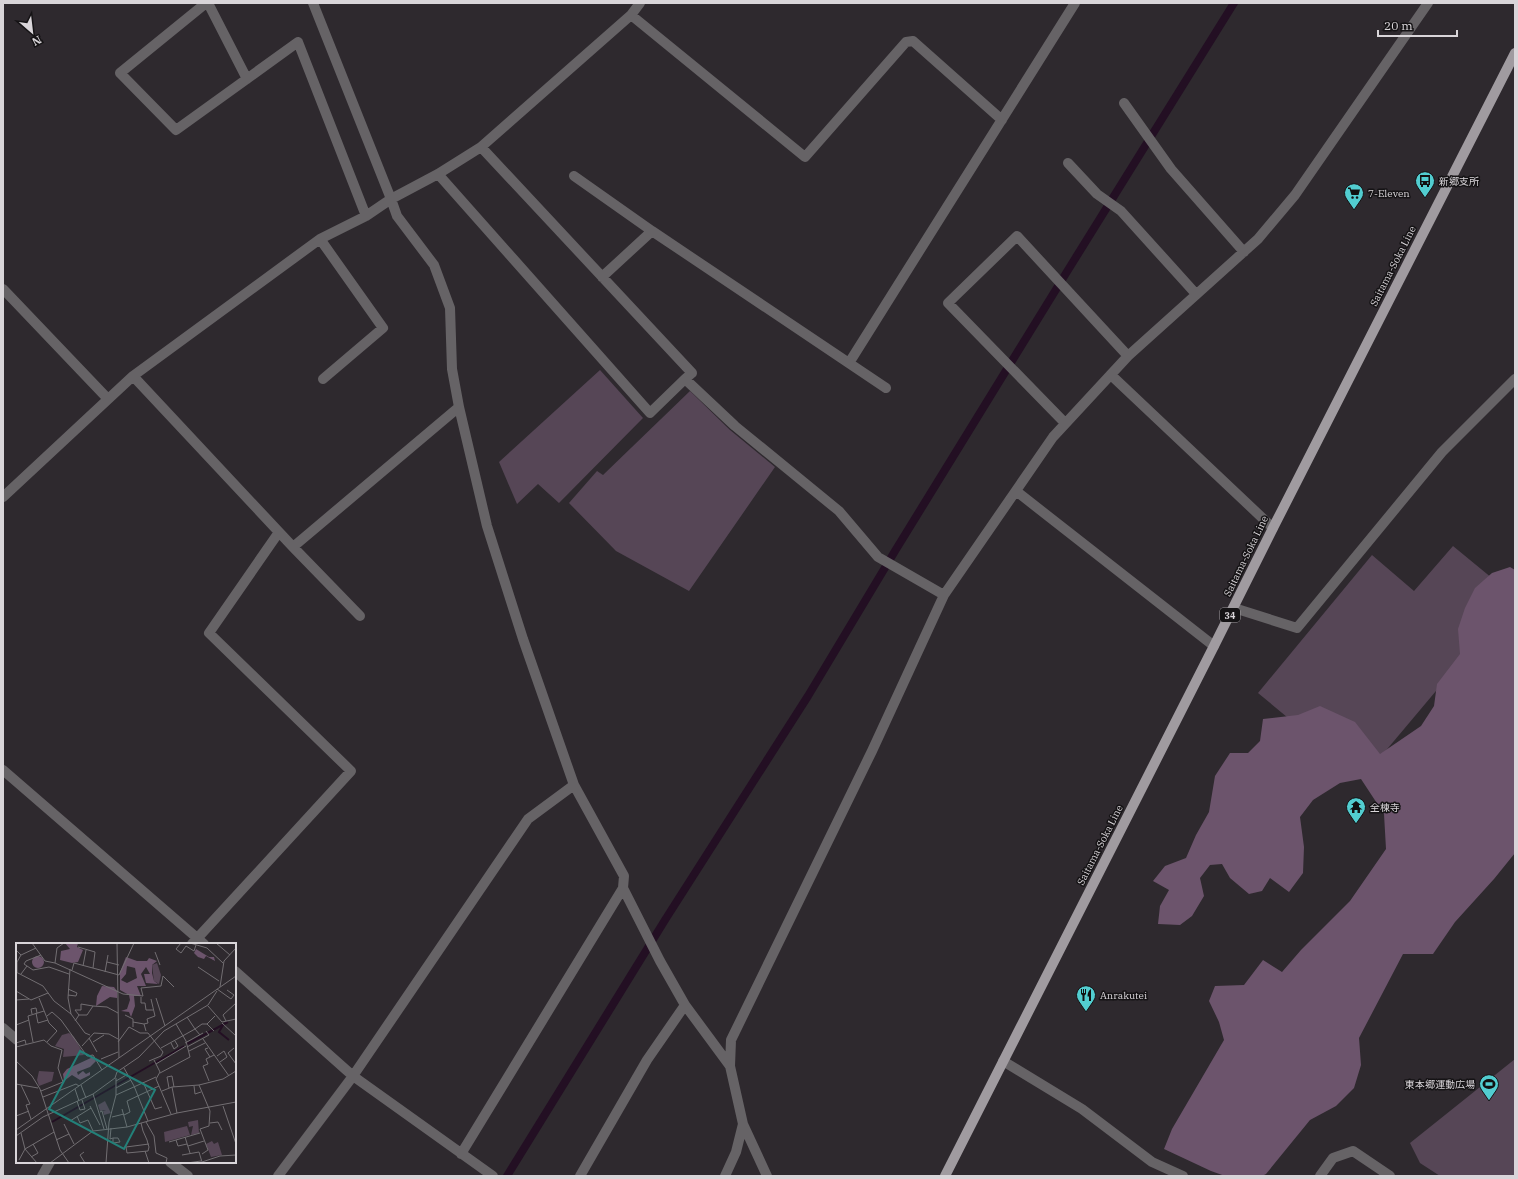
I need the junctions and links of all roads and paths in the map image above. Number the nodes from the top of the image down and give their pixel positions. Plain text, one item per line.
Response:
1 (207, 3) edge
2 (314, 3) edge
3 (640, 3) edge
4 (1075, 3) edge
5 (1428, 3) edge
6 (631, 15) junction
7 (1515, 53) edge
8 (247, 79) junction
9 (1124, 103) dead end
10 (1002, 120) junction
11 (481, 147) junction
12 (1068, 163) dead end
13 (438, 174) junction
14 (574, 176) dead end
15 (391, 199) junction
16 (366, 216) junction
17 (652, 231) junction
18 (320, 239) junction
19 (1244, 252) junction
20 (602, 277) junction
21 (3, 289) edge
22 (1196, 294) junction
23 (1128, 356) junction
24 (849, 363) junction
25 (1110, 375) junction
26 (133, 376) junction
27 (323, 379) dead end
28 (686, 379) junction
29 (1515, 379) edge
30 (886, 388) dead end
31 (108, 399) junction
32 (459, 407) junction
33 (1065, 423) junction
34 (1016, 491) junction
35 (3, 496) edge
36 (1273, 528) junction
37 (279, 532) junction
38 (293, 547) junction
39 (944, 596) junction
40 (1234, 608) junction
41 (360, 616) dead end
42 (1214, 646) junction
43 (3, 770) edge
44 (574, 785) junction
45 (623, 888) junction
46 (198, 942) edge
47 (236, 972) edge
48 (685, 1005) junction
49 (3, 1028) edge
50 (16, 1039) edge
51 (1003, 1061) junction
52 (730, 1066) junction
53 (353, 1076) junction
54 (743, 1124) junction
55 (461, 1154) junction
56 (49, 1163) edge
57 (171, 1163) edge
58 (42, 1176) edge
59 (188, 1176) edge
60 (278, 1176) edge
61 (493, 1176) edge
62 (580, 1176) edge
63 (725, 1176) edge
64 (768, 1176) edge
65 (945, 1176) edge
66 (1183, 1176) edge
67 (1320, 1176) edge
68 (1390, 1176) edge

1 - 8 street
1 - 8 street
2 - 15 street
3 - 6 street
4 - 10 street
5 - 19 street
6 - 10 street
6 - 11 street
7 - 36 main road, Saitama-Soka Line / 34
8 - 16 street
9 - 19 street
10 - 24 street
11 - 13 street
11 - 20 street
12 - 22 street
13 - 15 street
13 - 28 street
14 - 17 street
15 - 16 street
15 - 32 street
16 - 18 street
17 - 20 street
17 - 24 street
18 - 26 street
18 - 27 street
19 - 22 street
20 - 28 street
21 - 31 street
22 - 23 street
23 - 25 street
23 - 33 street
24 - 30 street
25 - 33 street
25 - 36 street
26 - 31 street
26 - 37 street
28 - 39 street
29 - 40 street
31 - 35 street
32 - 38 street
32 - 44 street
33 - 34 street
34 - 39 street
34 - 42 street
36 - 40 main road, Saitama-Soka Line / 34
37 - 38 street
37 - 46 street
38 - 41 street
39 - 52 street
40 - 42 main road, Saitama-Soka Line / 34
42 - 51 main road, Saitama-Soka Line / 34
43 - 46 street
44 - 45 street
44 - 53 street
45 - 48 street
45 - 55 street
47 - 53 street
48 - 52 street
48 - 62 street
49 - 50 street
51 - 65 main road, Saitama-Soka Line / 34
51 - 66 street
52 - 54 street
53 - 55 street
53 - 60 street
54 - 63 street
54 - 64 street
55 - 61 street
56 - 58 street
57 - 59 street
67 - 68 street

